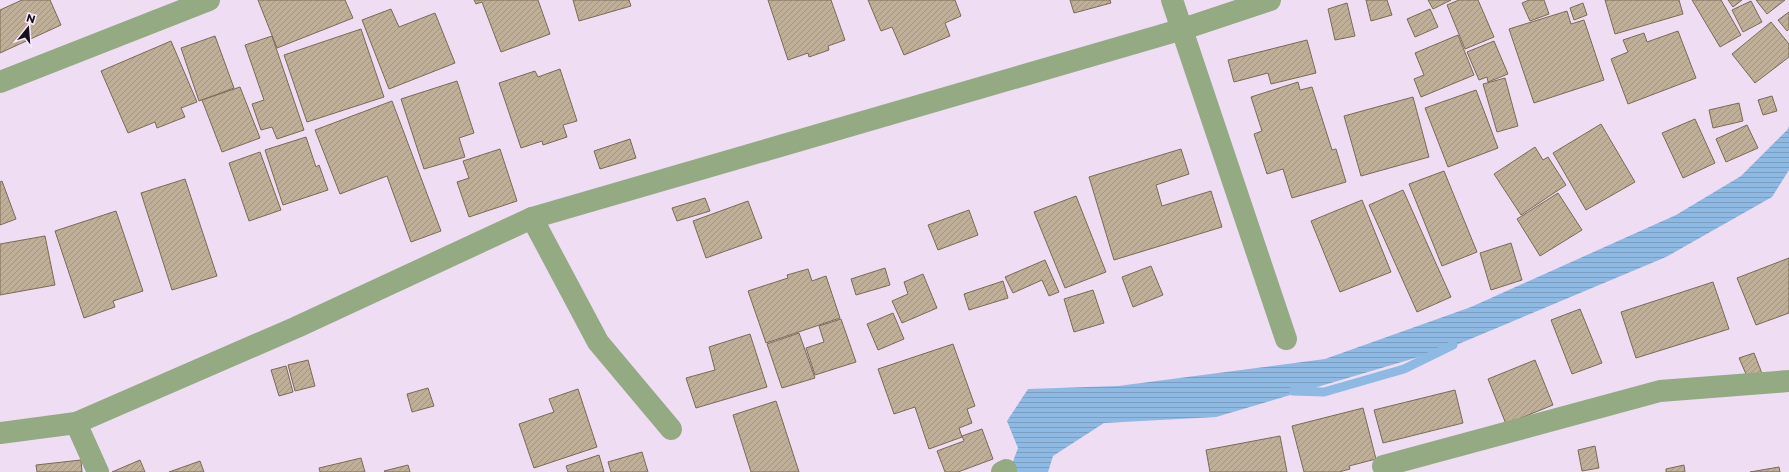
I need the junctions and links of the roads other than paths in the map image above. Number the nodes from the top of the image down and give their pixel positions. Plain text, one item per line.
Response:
1 (208, 0) edge
2 (1172, 0) edge
3 (1270, 0) edge
4 (1183, 29) junction
5 (0, 82) edge
6 (532, 218) junction
7 (1286, 339) dead end
8 (1789, 381) edge
9 (76, 423) junction
10 (671, 429) dead end
11 (0, 433) edge
12 (1383, 466) dead end
13 (98, 472) edge

1 - 5 street
2 - 4 street
3 - 4 street
4 - 6 street
4 - 7 street
6 - 9 street
6 - 10 street
8 - 12 street
9 - 11 street
9 - 13 street

